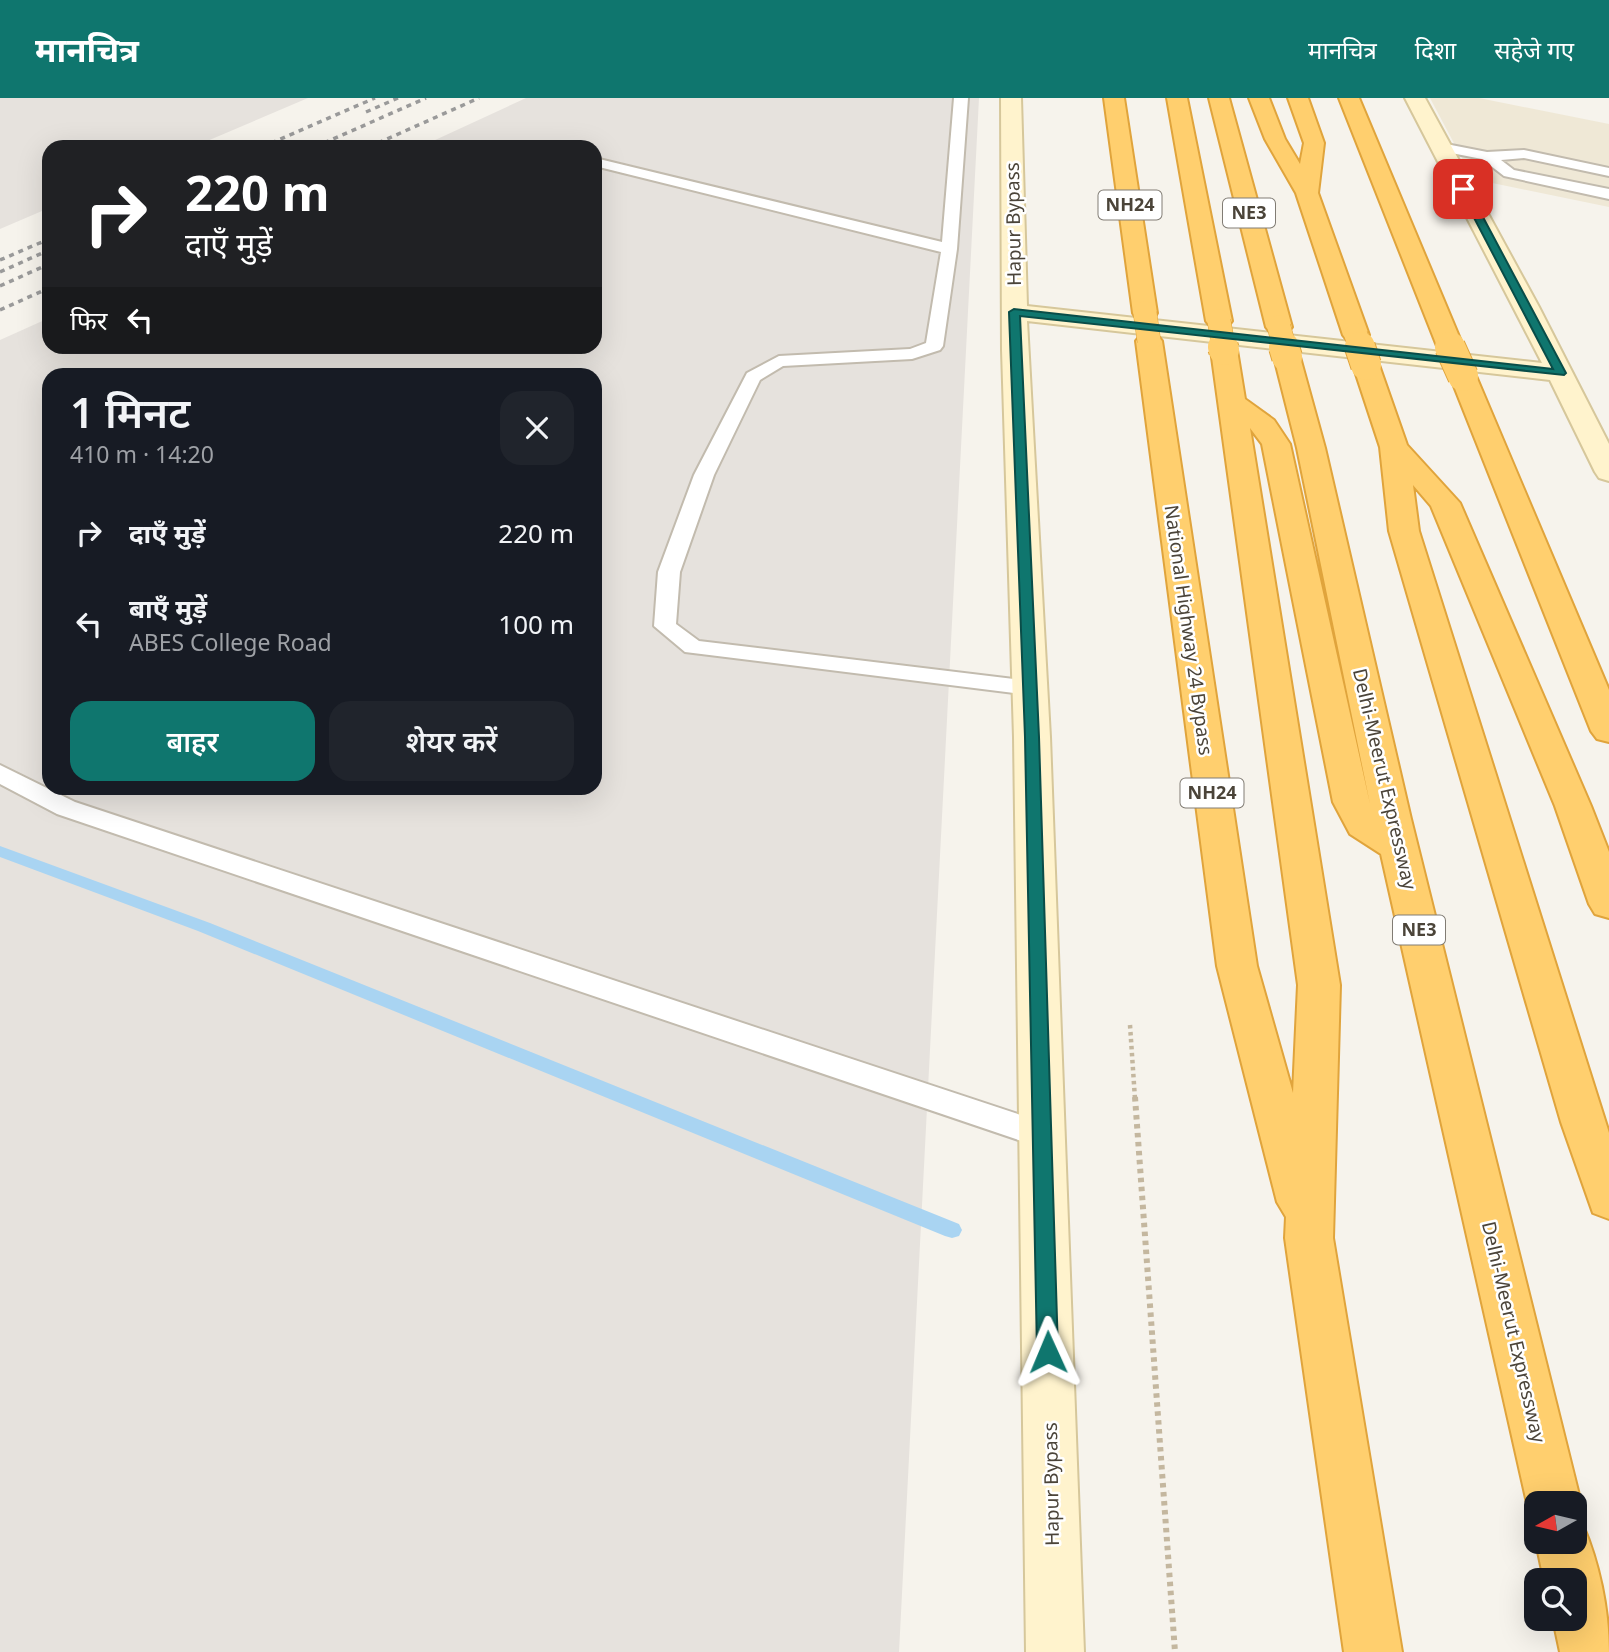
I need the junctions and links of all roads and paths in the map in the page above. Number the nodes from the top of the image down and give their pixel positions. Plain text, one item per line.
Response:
1 (961, 98) edge
2 (1011, 98) edge
3 (1114, 98) edge
4 (1177, 98) edge
5 (1219, 98) edge
6 (1259, 98) edge
7 (1298, 98) edge
8 (1349, 98) edge
9 (1415, 98) edge
10 (1441, 147) junction
11 (1487, 156) junction
12 (602, 164) edge
13 (1609, 172) edge
14 (1307, 193) junction
15 (1609, 194) edge
16 (949, 249) junction
17 (1014, 312) junction
18 (1560, 373) junction
19 (1234, 404) junction
20 (1394, 447) junction
21 (1609, 472) edge
22 (1030, 688) junction
23 (1609, 731) edge
24 (0, 773) edge
25 (1400, 848) junction
26 (1609, 904) edge
27 (1130, 1025) dead end
28 (1042, 1135) junction
29 (1609, 1199) edge
30 (1309, 1238) junction
31 (1551, 1491) edge
32 (1583, 1631) edge
33 (1055, 1652) edge
34 (1175, 1652) edge
35 (1373, 1652) edge
36 (1588, 1652) edge

1 - 16 lane
2 - 17 street, Hapur Bypass
3 - 30 highway, National Highway 24 Bypass / NH24
4 - 19 highway, bridge
5 - 25 highway, Delhi-Meerut Expressway / NE3
6 - 14 highway
7 - 14 highway
8 - 23 highway, bridge
9 - 10 street
10 - 11 lane
10 - 18 street
11 - 13 lane
11 - 15 lane
12 - 16 lane
14 - 20 highway, bridge
16 - 22 lane
17 - 18 street
17 - 22 street, Hapur Bypass
18 - 21 street
19 - 25 highway
19 - 30 highway
20 - 26 highway
20 - 29 highway
22 - 28 street, Hapur Bypass
24 - 28 lane
25 - 31 highway, Delhi-Meerut Expressway / NE3
27 - 34 path
28 - 33 street, Hapur Bypass
30 - 35 highway
32 - 36 highway

